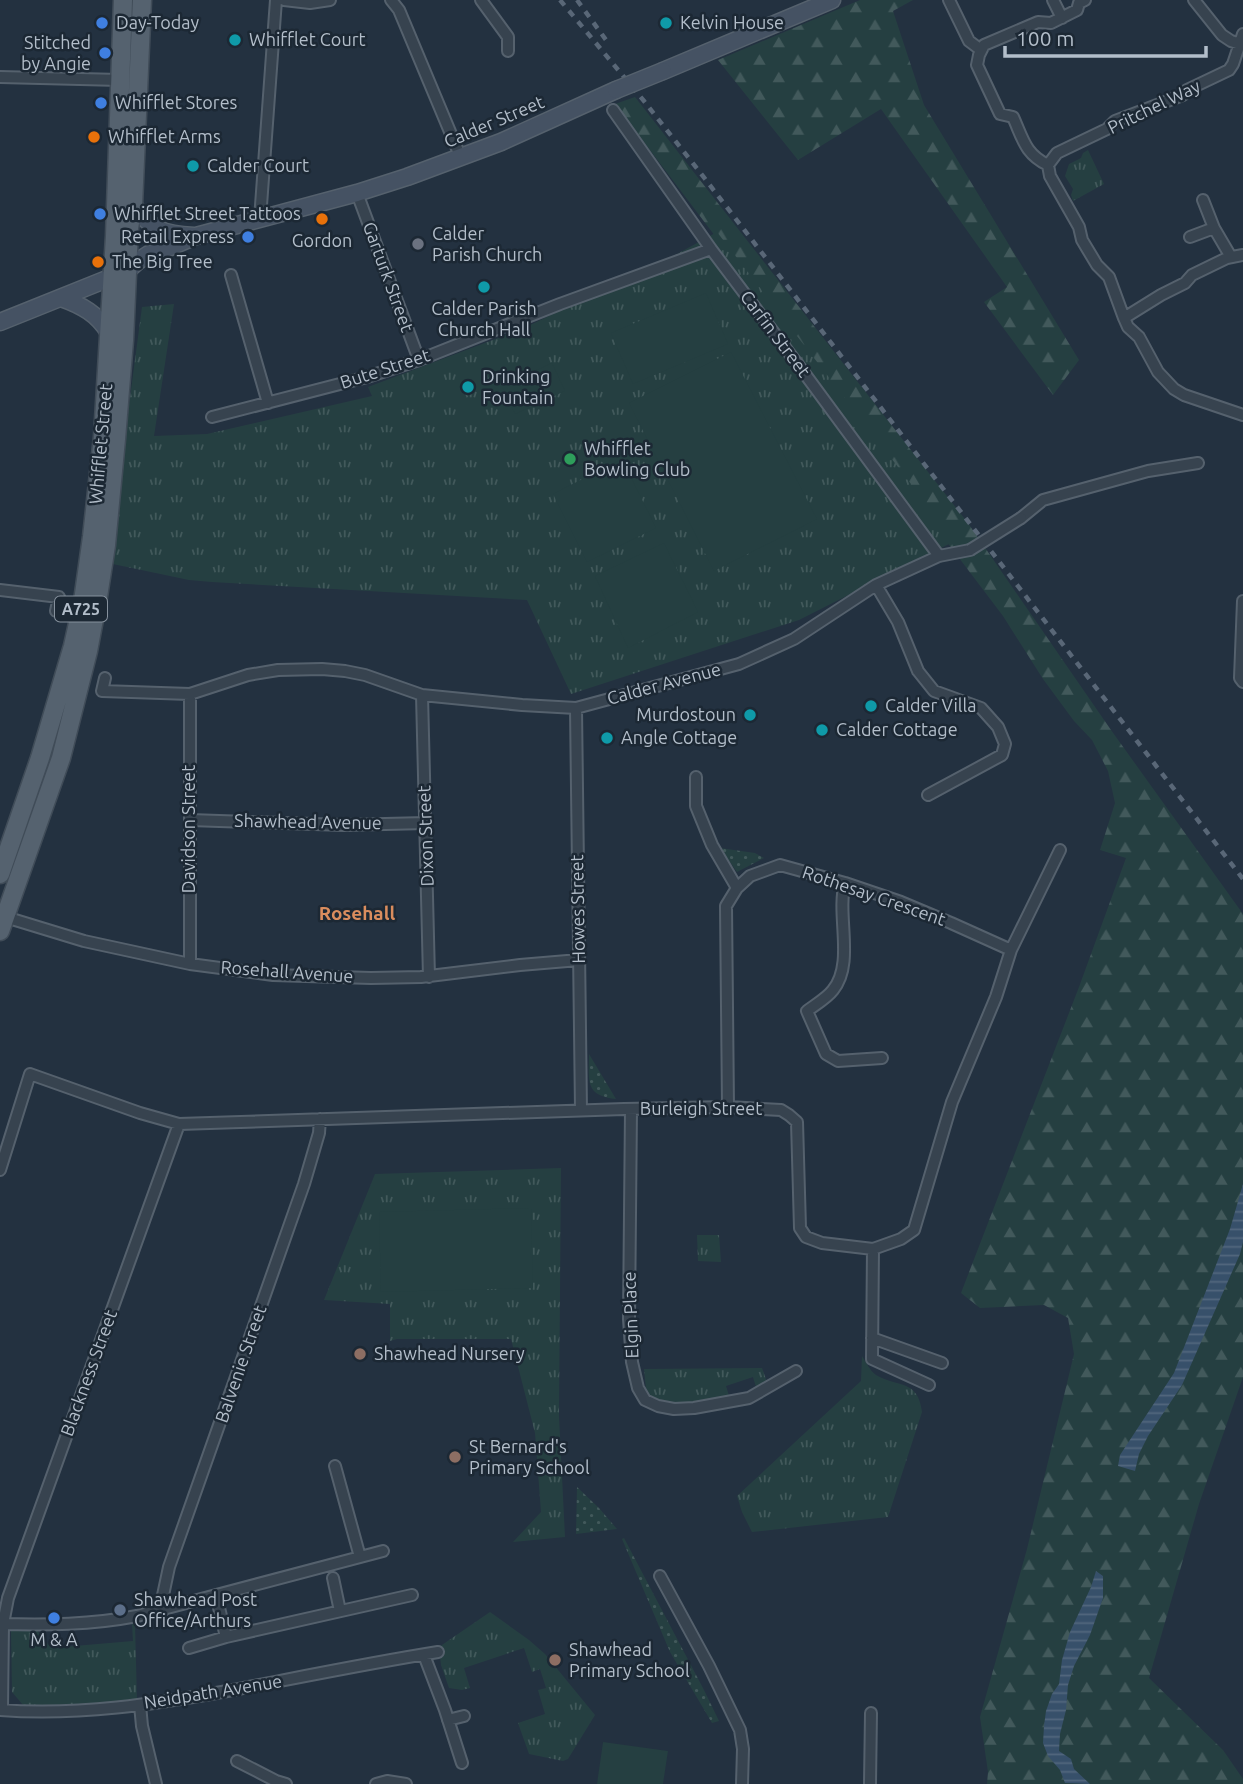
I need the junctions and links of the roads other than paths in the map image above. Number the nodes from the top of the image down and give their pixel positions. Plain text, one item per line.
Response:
1 (123, 0) edge
2 (142, 0) edge
3 (276, 0) edge
4 (284, 0) edge
5 (330, 0) edge
6 (391, 0) edge
7 (481, 0) edge
8 (832, 0) edge
9 (949, 0) edge
10 (1053, 0) edge
11 (1085, 0) edge
12 (1194, 0) edge
13 (1062, 18) junction
14 (1242, 41) edge
15 (981, 50) junction
16 (508, 51) dead end
17 (0, 77) edge
18 (120, 80) junction
19 (613, 110) dead end
20 (461, 158) junction
21 (1048, 165) junction
22 (357, 193) junction
23 (1203, 200) dead end
24 (133, 205) junction
25 (260, 219) junction
26 (1214, 228) junction
27 (196, 236) junction
28 (1190, 237) dead end
29 (711, 249) junction
30 (1237, 256) edge
31 (121, 273) junction
32 (231, 275) dead end
33 (61, 298) junction
34 (1124, 318) junction
35 (0, 322) edge
36 (109, 333) junction
37 (419, 360) junction
38 (268, 403) junction
39 (1243, 415) edge
40 (212, 417) dead end
41 (1198, 463) dead end
42 (939, 556) junction
43 (876, 585) junction
44 (0, 590) edge
45 (1243, 601) edge
46 (56, 611) dead end
47 (105, 678) dead end
48 (1243, 682) edge
49 (190, 694) junction
50 (422, 695) junction
51 (576, 708) junction
52 (696, 777) dead end
53 (928, 794) dead end
54 (190, 820) junction
55 (426, 823) junction
56 (1060, 850) dead end
57 (0, 874) edge
58 (845, 883) junction
59 (737, 888) junction
60 (2, 921) edge
61 (1011, 950) junction
62 (579, 960) junction
63 (190, 964) junction
64 (429, 977) junction
65 (881, 1058) dead end
66 (729, 1107) junction
67 (631, 1109) junction
68 (581, 1110) junction
69 (320, 1119) junction
70 (179, 1124) junction
71 (0, 1170) edge
72 (873, 1249) junction
73 (872, 1338) junction
74 (942, 1363) dead end
75 (796, 1371) dead end
76 (929, 1385) dead end
77 (335, 1466) dead end
78 (383, 1551) dead end
79 (360, 1557) junction
80 (660, 1576) dead end
81 (333, 1578) dead end
82 (216, 1595) junction
83 (412, 1595) dead end
84 (164, 1609) junction
85 (340, 1611) junction
86 (1, 1624) edge
87 (226, 1637) junction
88 (189, 1648) dead end
89 (438, 1652) dead end
90 (424, 1655) junction
91 (140, 1704) junction
92 (1, 1710) edge
93 (871, 1713) dead end
94 (464, 1716) dead end
95 (448, 1720) junction
96 (237, 1761) dead end
97 (462, 1763) dead end
98 (156, 1784) edge
99 (286, 1784) edge
100 (376, 1784) edge
101 (406, 1784) edge
102 (742, 1784) edge
103 (870, 1784) edge

1 - 18 main road, Whifflet Street / A725
2 - 24 main road, Whifflet Street / A725
3 - 25 street
4 - 5 street
6 - 20 street
7 - 16 street
8 - 20 main road, Calder Street, bridge
9 - 15 street
10 - 13 street
11 - 13 street
12 - 14 street
13 - 15 street
14 - 21 street, Pritchel Way
15 - 21 street
17 - 18 street
18 - 31 main road, Whifflet Street / A725
19 - 29 street, Carfin Street
20 - 22 main road, Calder Street
21 - 34 street
22 - 25 main road, Calder Street
22 - 37 street, Garturk Street
23 - 26 street
24 - 27 main road
24 - 31 main road, Whifflet Street / A725
25 - 27 main road, Calder Street
26 - 28 street
26 - 30 street
27 - 31 main road, Calder Street
29 - 37 street, Bute Street
29 - 42 street, Carfin Street
30 - 34 street
31 - 33 main road, Calder Street
31 - 36 main road, Whifflet Street / A725
31 - 60 main road, Whifflet Street / A725
32 - 38 street
33 - 35 main road, Calder Street
33 - 36 main road
34 - 39 street
36 - 57 main road, Whifflet Street / A725
37 - 38 street, Bute Street
38 - 40 street, Bute Street
41 - 42 street, Calder Avenue, bridge
42 - 43 street, Calder Avenue
43 - 51 street, Calder Avenue
43 - 53 street
44 - 46 street
45 - 48 street
47 - 49 street, Calder Avenue
49 - 50 street, Calder Avenue
49 - 54 street, Davidson Street
50 - 51 street, Calder Avenue
50 - 55 street, Dixon Street
51 - 62 street, Howes Street
52 - 59 street
54 - 55 street, Shawhead Avenue
54 - 63 street, Davidson Street
55 - 64 street, Dixon Street
56 - 61 street, Burleigh Street
58 - 59 street, Rothesay Crescent
58 - 61 street, Rothesay Crescent
58 - 65 street
59 - 66 street
60 - 63 street, Rosehall Avenue
61 - 72 street, Burleigh Street
62 - 64 street, Rosehall Avenue
62 - 68 street, Howes Street
63 - 64 street, Rosehall Avenue
66 - 67 street, Burleigh Street
66 - 72 street, Burleigh Street
67 - 68 street, Burleigh Street
67 - 75 street, Elgin Place
68 - 69 street, Burleigh Street
69 - 70 street, Burleigh Street
69 - 84 street, Balvenie Street
70 - 71 street, Burleigh Street
70 - 86 street, Blackness Street
72 - 73 street
73 - 74 street
73 - 76 street
77 - 79 street
78 - 79 street
79 - 82 street
80 - 102 street
81 - 85 street
82 - 84 street
82 - 87 street
83 - 85 street
84 - 86 street
85 - 87 street
86 - 92 street, Blackness Street
87 - 88 street
89 - 90 street, Neidpath Avenue
90 - 91 street, Neidpath Avenue
90 - 95 street
91 - 92 street, Neidpath Avenue
91 - 98 street
93 - 103 street
94 - 95 street
95 - 97 street
96 - 99 street
100 - 101 street

